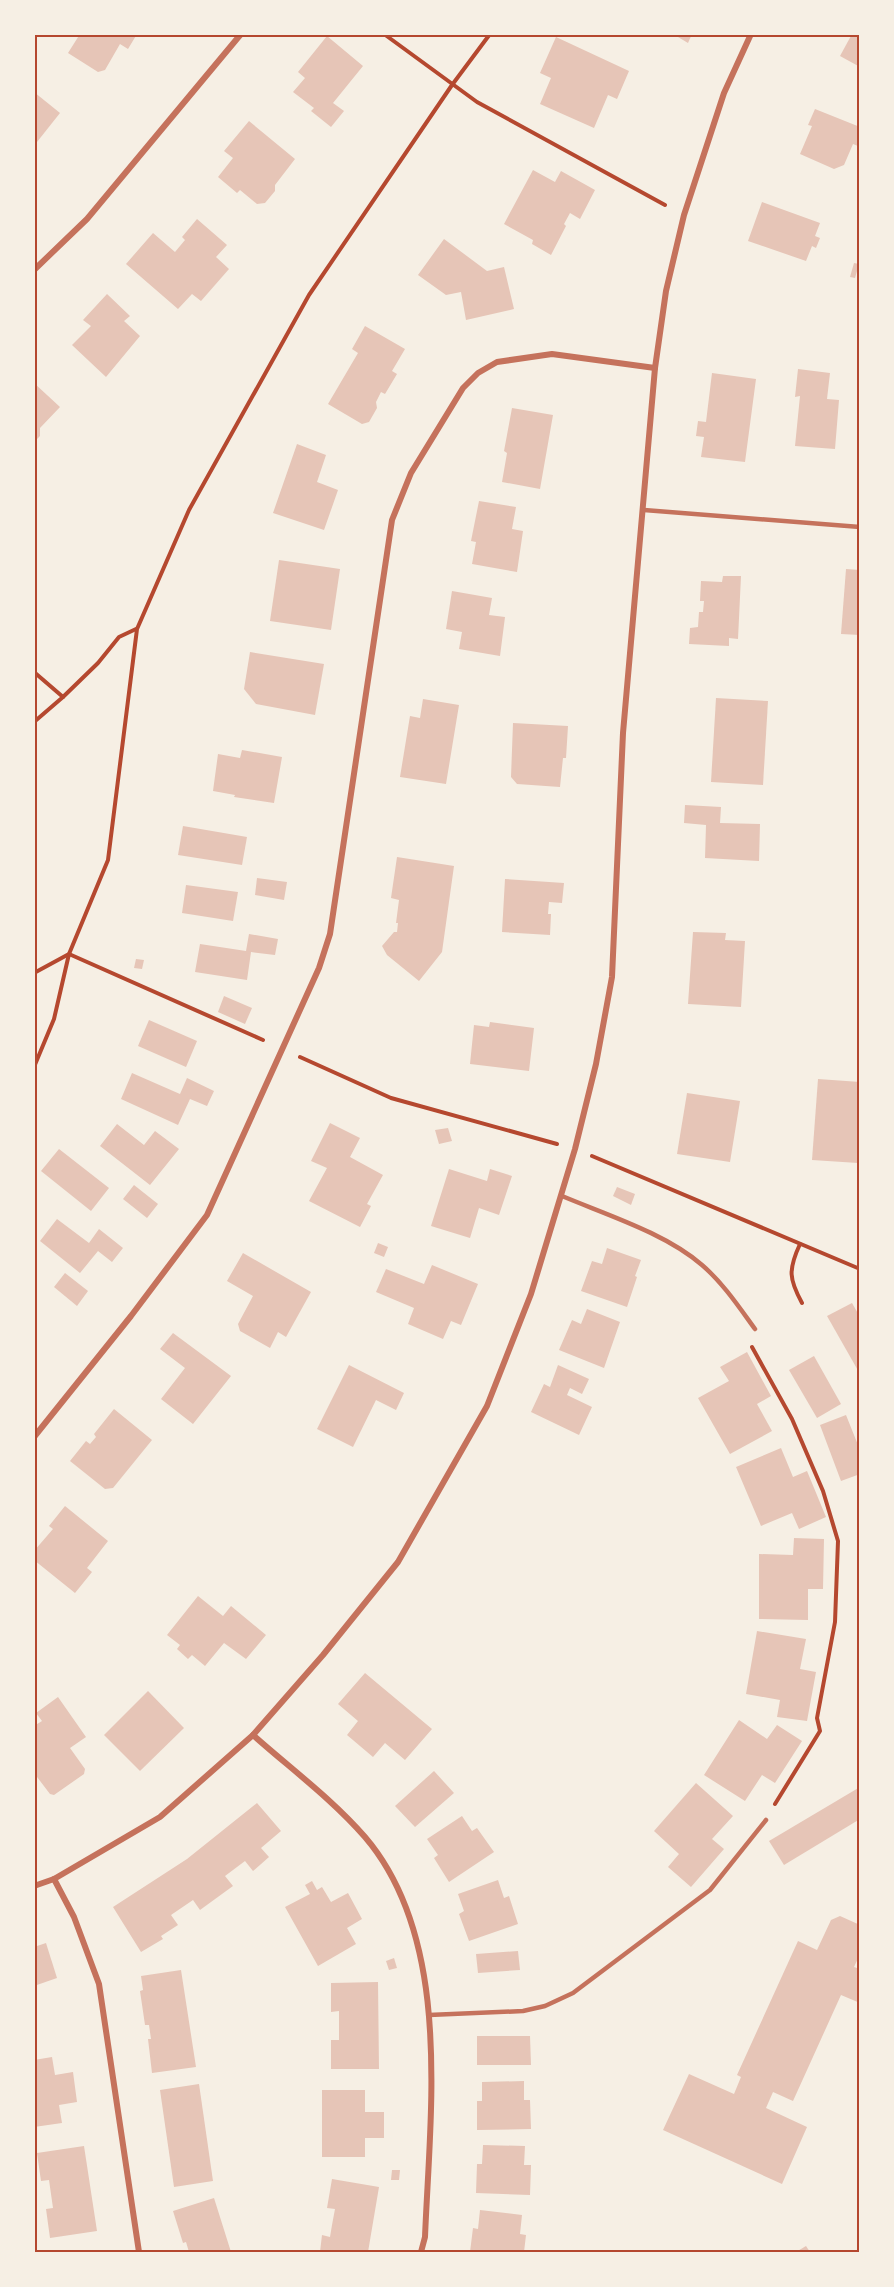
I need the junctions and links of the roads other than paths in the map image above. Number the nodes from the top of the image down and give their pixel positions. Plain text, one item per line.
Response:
1 (241, 34) edge
2 (751, 34) edge
3 (34, 270) edge
4 (655, 368) junction
5 (644, 510) junction
6 (860, 527) edge
7 (562, 1196) junction
8 (755, 1329) road end
9 (34, 1437) edge
10 (253, 1736) junction
11 (766, 1820) road end
12 (54, 1879) junction
13 (34, 1886) edge
14 (429, 2015) junction
15 (139, 2253) edge
16 (421, 2253) edge

1 - 3 street
2 - 4 street
4 - 5 street
4 - 9 street
5 - 6 lane
5 - 7 street
7 - 8 lane
7 - 10 street
10 - 12 street
10 - 14 street
11 - 14 lane
12 - 13 street
12 - 15 street
14 - 16 street

